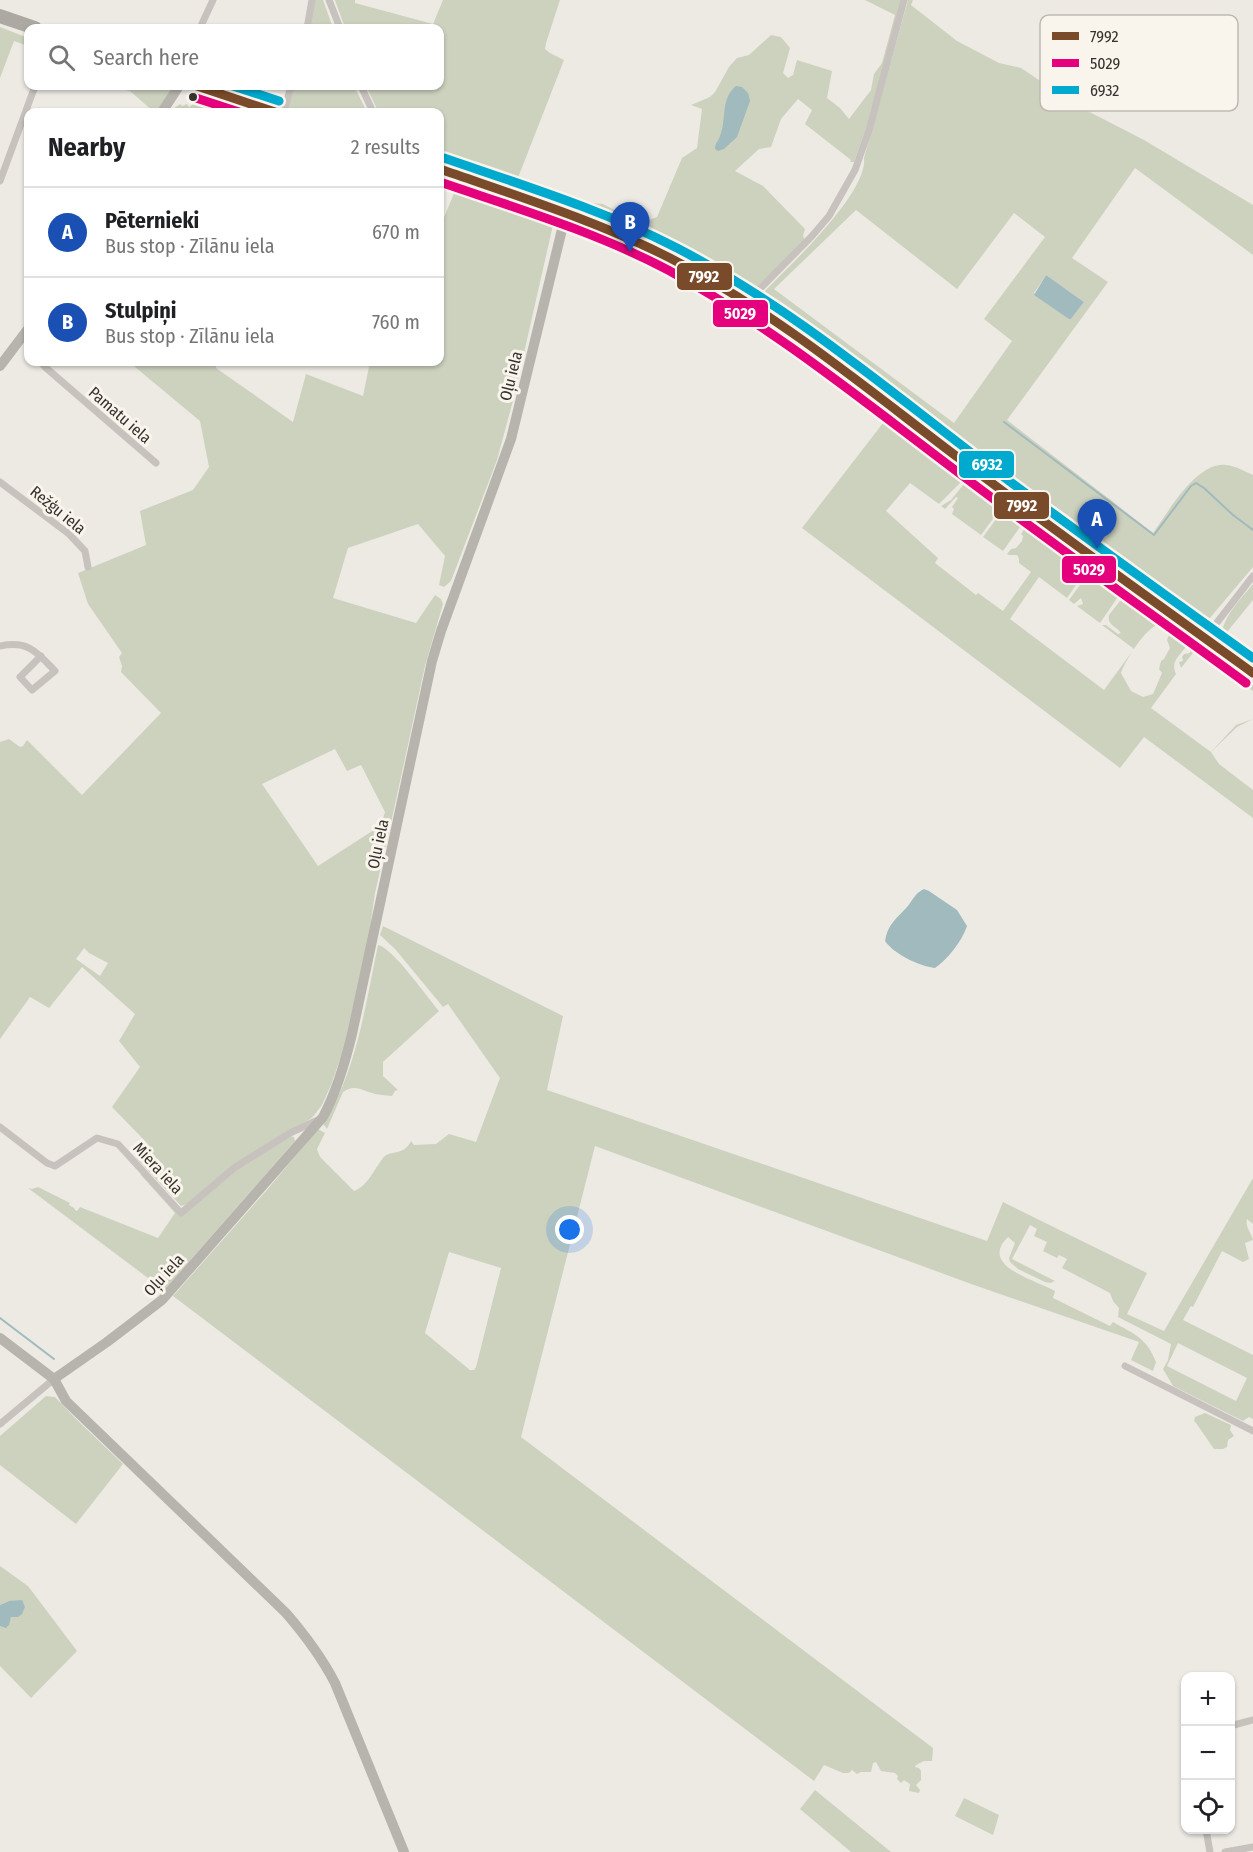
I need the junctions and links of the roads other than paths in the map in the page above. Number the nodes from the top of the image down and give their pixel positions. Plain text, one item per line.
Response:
1 (213, 0) edge
2 (312, 0) edge
3 (329, 0) edge
4 (904, 0) edge
5 (0, 16) edge
6 (24, 24) edge
7 (202, 24) edge
8 (308, 24) edge
9 (338, 24) edge
10 (34, 90) edge
11 (176, 90) edge
12 (209, 90) edge
13 (290, 90) edge
14 (363, 90) edge
15 (27, 108) edge
16 (165, 108) edge
17 (263, 108) edge
18 (285, 108) edge
19 (371, 108) edge
20 (24, 116) edge
21 (444, 170) edge
22 (0, 181) edge
23 (566, 213) junction
24 (746, 303) junction
25 (24, 338) edge
26 (0, 366) edge
27 (44, 366) edge
28 (156, 463) dead end
29 (0, 482) edge
30 (88, 567) dead end
31 (1253, 576) edge
32 (1205, 638) junction
33 (0, 646) edge
34 (41, 656) junction
35 (1253, 673) edge
36 (322, 1117) junction
37 (0, 1127) edge
38 (0, 1338) edge
39 (1125, 1366) dead end
40 (54, 1378) junction
41 (0, 1424) edge
42 (1253, 1431) edge
43 (1253, 1720) edge
44 (1235, 1725) edge
45 (1207, 1834) edge
46 (1253, 1847) edge
47 (404, 1852) edge
48 (1210, 1852) edge
49 (1225, 1852) edge

1 - 7 street
2 - 8 street
3 - 9 street
4 - 24 street
5 - 6 highway
10 - 15 street
11 - 16 street
12 - 17 highway
13 - 18 street
14 - 19 street
20 - 22 street
21 - 23 highway
23 - 24 highway
23 - 36 street, Oļu iela
24 - 32 highway
25 - 26 street
27 - 28 street, Pamatu iela
29 - 30 street, Režģu iela
31 - 32 street
32 - 35 highway
33 - 34 street
34 - 34 street
36 - 37 street, Miera iela
36 - 40 street, Oļu iela
38 - 40 street
39 - 42 street
40 - 41 street
40 - 47 street
43 - 44 street
45 - 48 street
46 - 49 street

